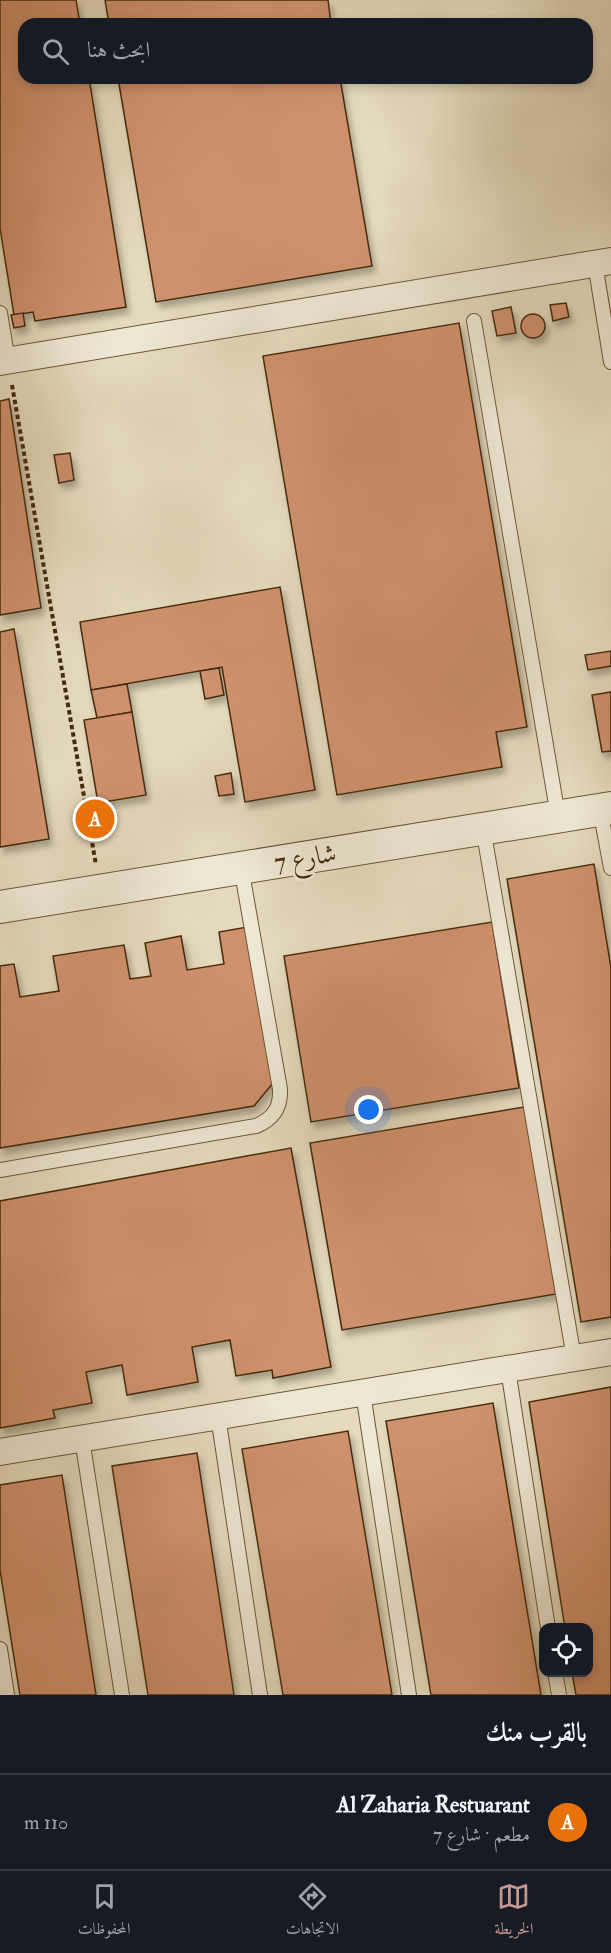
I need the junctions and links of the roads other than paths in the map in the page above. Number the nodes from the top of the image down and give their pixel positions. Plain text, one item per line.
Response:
1 (603, 262) edge
2 (0, 313) edge
3 (474, 321) dead end
4 (4, 361) edge
5 (611, 362) edge
6 (606, 808) edge
7 (558, 816) junction
8 (483, 828) junction
9 (241, 867) junction
10 (611, 868) edge
11 (0, 907) edge
12 (0, 1170) edge
13 (611, 1352) edge
14 (574, 1358) junction
15 (508, 1369) junction
16 (363, 1393) junction
17 (218, 1416) junction
18 (82, 1439) junction
19 (0, 1452) edge
20 (547, 1623) edge
21 (0, 1649) edge
22 (556, 1677) edge
23 (7, 1695) edge
24 (122, 1695) edge
25 (260, 1695) edge
26 (409, 1695) edge
27 (559, 1695) edge

1 - 4 street
1 - 5 lane
2 - 4 lane
3 - 7 lane
6 - 7 street, شارع 7
6 - 10 lane
7 - 8 street, شارع 7
8 - 9 street, شارع 7
8 - 14 lane
9 - 11 street, شارع 7
9 - 12 lane
13 - 14 street
14 - 15 street
15 - 16 street
15 - 20 lane
16 - 17 street
16 - 26 lane
17 - 18 street
17 - 25 lane
18 - 19 street
18 - 24 lane
21 - 23 lane
22 - 27 lane

